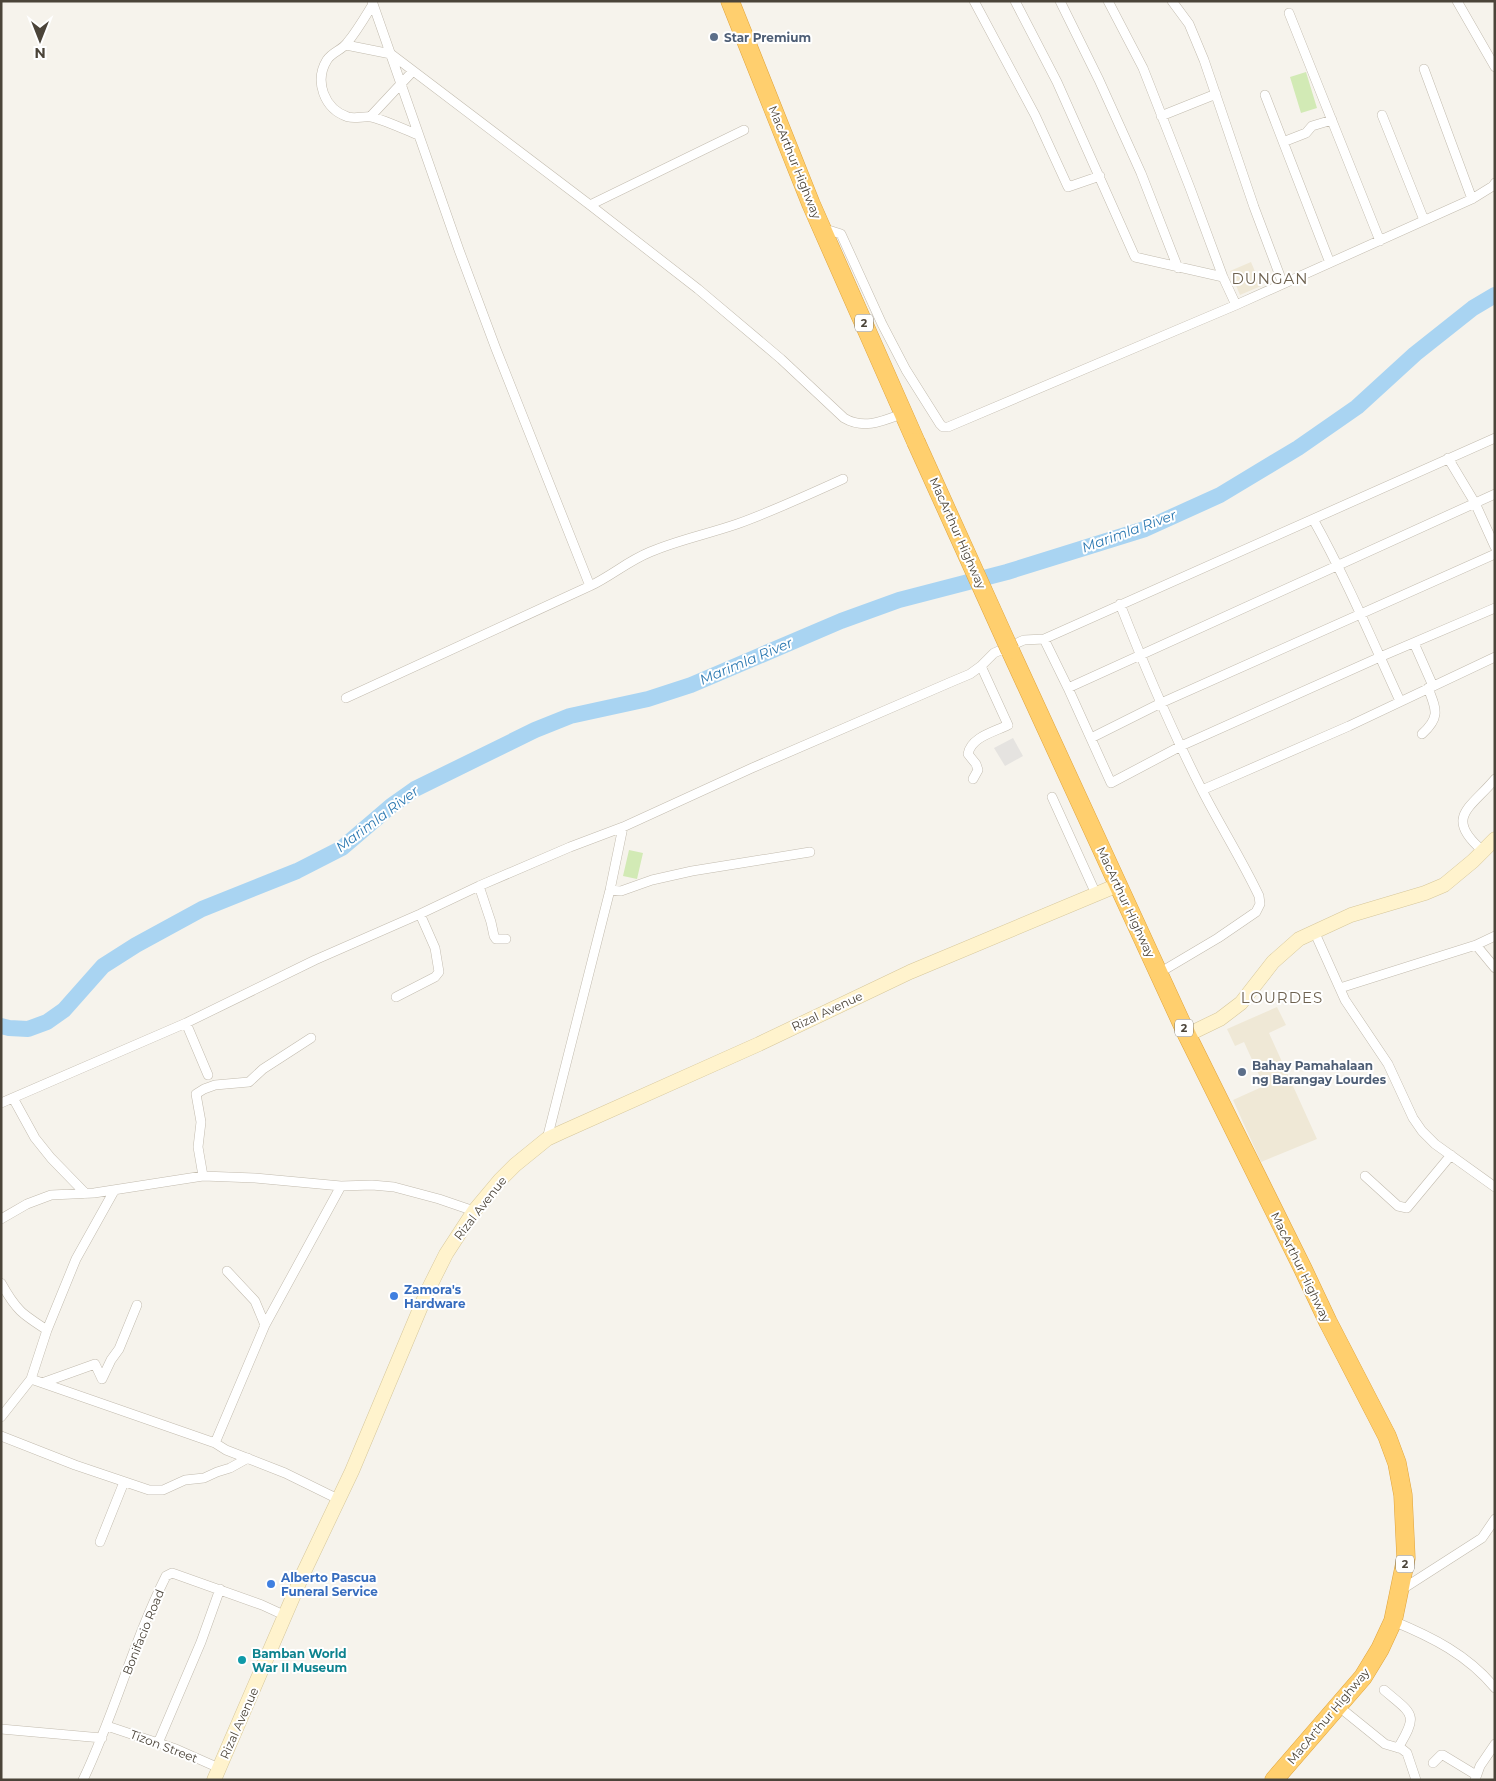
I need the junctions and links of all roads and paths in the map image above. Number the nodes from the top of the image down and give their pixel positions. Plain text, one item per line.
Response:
1 (730, 1) edge
2 (974, 1) edge
3 (1015, 1) edge
4 (1060, 1) edge
5 (1108, 1) edge
6 (1172, 1) edge
7 (1457, 1) edge
8 (373, 3) edge
9 (1289, 13) dead end
10 (346, 45) junction
11 (391, 54) junction
12 (1495, 67) edge
13 (1424, 68) dead end
14 (413, 71) junction
15 (401, 84) junction
16 (1216, 94) junction
17 (1265, 95) dead end
18 (1382, 115) dead end
19 (1161, 116) junction
20 (370, 117) junction
21 (1332, 120) junction
22 (744, 130) dead end
23 (418, 135) junction
24 (1283, 142) junction
25 (1100, 176) junction
26 (1495, 183) edge
27 (1472, 199) junction
28 (590, 205) junction
29 (1424, 220) junction
30 (822, 228) junction
31 (1380, 241) junction
32 (1330, 263) junction
33 (1178, 268) junction
34 (1223, 277) junction
35 (1283, 284) junction
36 (1236, 305) junction
37 (904, 413) junction
38 (1495, 438) edge
39 (1448, 458) junction
40 (843, 479) dead end
41 (1495, 494) edge
42 (1475, 503) junction
43 (1313, 518) junction
44 (1495, 547) edge
45 (1495, 554) edge
46 (1338, 564) junction
47 (590, 586) junction
48 (1120, 604) junction
49 (1495, 608) edge
50 (1359, 614) junction
51 (1044, 639) junction
52 (1414, 643) junction
53 (1141, 656) junction
54 (1380, 657) junction
55 (1495, 657) edge
56 (981, 666) junction
57 (1430, 687) junction
58 (1068, 688) junction
59 (346, 698) dead end
60 (1400, 701) junction
61 (1161, 703) junction
62 (1422, 734) dead end
63 (1091, 738) junction
64 (1181, 746) junction
65 (972, 779) dead end
66 (1495, 779) edge
67 (1202, 790) junction
68 (1052, 797) dead end
69 (622, 827) junction
70 (1495, 839) edge
71 (810, 852) dead end
72 (1483, 852) junction
73 (1118, 884) junction
74 (479, 886) junction
75 (610, 890) junction
76 (1096, 894) junction
77 (420, 914) junction
78 (1314, 931) junction
79 (1495, 936) edge
80 (506, 939) dead end
81 (1476, 945) junction
82 (1495, 968) edge
83 (1159, 973) junction
84 (1340, 988) junction
85 (396, 997) dead end
86 (186, 1023) junction
87 (1187, 1035) junction
88 (311, 1038) dead end
89 (208, 1075) dead end
90 (12, 1098) junction
91 (1, 1103) edge
92 (547, 1140) junction
93 (1451, 1155) junction
94 (203, 1176) junction
95 (1365, 1176) dead end
96 (341, 1186) junction
97 (1495, 1187) edge
98 (114, 1190) junction
99 (86, 1194) junction
100 (474, 1211) junction
101 (1, 1219) edge
102 (227, 1271) dead end
103 (1, 1283) edge
104 (136, 1305) dead end
105 (264, 1325) junction
106 (47, 1330) junction
107 (31, 1379) junction
108 (42, 1383) junction
109 (1, 1417) edge
110 (1, 1436) edge
111 (215, 1443) junction
112 (248, 1458) junction
113 (124, 1482) junction
114 (340, 1500) junction
115 (1495, 1519) edge
116 (100, 1542) dead end
117 (220, 1589) junction
118 (1400, 1590) junction
119 (286, 1616) junction
120 (1393, 1621) junction
121 (1495, 1688) edge
122 (1384, 1690) dead end
123 (1338, 1706) junction
124 (107, 1726) junction
125 (1, 1729) edge
126 (102, 1738) junction
127 (158, 1743) junction
128 (1495, 1744) edge
129 (1398, 1748) junction
130 (1433, 1763) dead end
131 (216, 1774) edge
132 (1475, 1777) edge
133 (84, 1780) edge
134 (1274, 1780) edge
135 (1416, 1780) edge

1 - 30 highway, MacArthur Highway / 2
2 - 25 street
3 - 25 street
4 - 33 street
5 - 19 street
6 - 16 street
7 - 12 street
8 - 10 street
8 - 11 street
9 - 21 street
10 - 11 street
10 - 20 street
11 - 14 street
11 - 15 street
13 - 27 street
14 - 15 street
14 - 28 street
15 - 20 street
15 - 23 street
16 - 19 street
16 - 35 street
17 - 24 street
18 - 29 street
19 - 34 street
20 - 23 street
21 - 24 street
21 - 31 street
22 - 28 street
23 - 47 street
24 - 32 street
25 - 33 street
26 - 27 street
27 - 29 street
28 - 37 street
29 - 31 street
30 - 36 street
30 - 37 highway, MacArthur Highway / 2
31 - 32 street
32 - 35 street
33 - 34 street
34 - 36 street
35 - 36 street
37 - 73 highway, MacArthur Highway / 2, bridge
38 - 39 street
39 - 42 street
39 - 43 street
40 - 47 street
41 - 42 street
42 - 44 street
42 - 46 street
43 - 46 street
43 - 48 street
45 - 50 street
46 - 50 street
46 - 53 street
47 - 59 street
48 - 51 street
48 - 53 street
49 - 52 street
50 - 54 street
50 - 61 street
51 - 56 street
51 - 58 street
52 - 54 street
52 - 57 street
53 - 58 street
53 - 61 street
54 - 60 street
54 - 64 street
55 - 57 street
56 - 65 street
56 - 69 street
57 - 60 street
57 - 62 street
58 - 63 street
60 - 67 street
61 - 63 street
61 - 64 street
63 - 64 street
64 - 67 street
66 - 72 street
67 - 83 street
68 - 76 street
69 - 74 street
69 - 75 street
70 - 72 street
71 - 75 street
72 - 78 street
73 - 76 street, Rizal Avenue
73 - 83 highway, MacArthur Highway / 2
74 - 77 street
74 - 80 street
75 - 92 street
76 - 92 street, Rizal Avenue
77 - 85 street
77 - 86 street
78 - 84 street
78 - 87 street
79 - 81 street
81 - 82 street
81 - 84 street
83 - 87 highway, MacArthur Highway / 2
84 - 93 street
86 - 89 street
86 - 90 street
87 - 118 highway, MacArthur Highway / 2
88 - 94 street
90 - 91 street
90 - 99 street
92 - 100 street, Rizal Avenue
93 - 95 street
93 - 97 street
94 - 96 street
94 - 98 street
96 - 100 street
96 - 105 street
98 - 99 street
98 - 106 street
99 - 101 street
100 - 114 street, Rizal Avenue
102 - 105 street
103 - 106 street
104 - 108 street
105 - 111 street
106 - 107 street
107 - 108 street
107 - 109 street
108 - 111 street
110 - 113 street
111 - 112 street
112 - 113 street
112 - 114 street
113 - 116 street
114 - 119 street, Rizal Avenue
115 - 118 street
117 - 119 street, Bonifacio Road
117 - 124 street, Bonifacio Road
117 - 127 street
118 - 120 highway, MacArthur Highway / 2
119 - 131 street, Rizal Avenue
120 - 121 street
120 - 123 highway, MacArthur Highway / 2
122 - 129 street
123 - 129 street
123 - 134 highway, MacArthur Highway / 2
124 - 126 street, Bonifacio Road
124 - 127 street, Tizon Street
125 - 126 street
126 - 133 street, Bonifacio Road
127 - 131 street, Tizon Street
128 - 132 street
129 - 135 street
130 - 132 street

